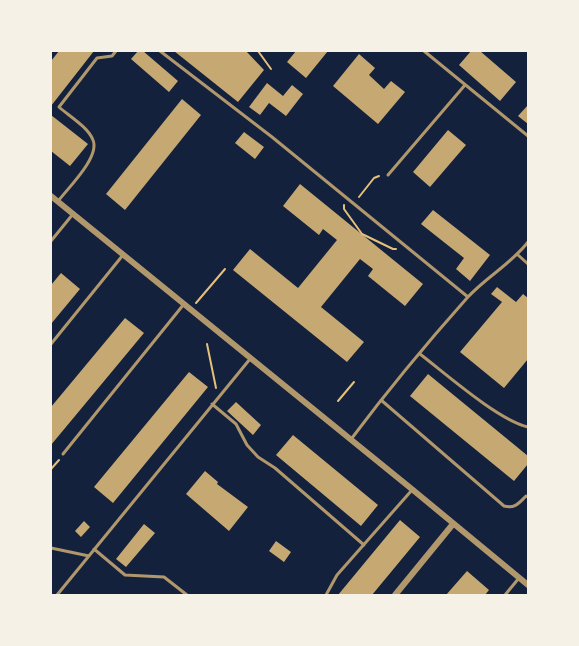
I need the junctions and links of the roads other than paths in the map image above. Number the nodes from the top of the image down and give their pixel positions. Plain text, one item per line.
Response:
1 (116, 51) edge
2 (160, 51) edge
3 (424, 51) edge
4 (465, 85) junction
5 (528, 136) edge
6 (388, 175) road end
7 (51, 196) edge
8 (57, 201) junction
9 (73, 214) junction
10 (51, 241) edge
11 (528, 242) edge
12 (123, 255) junction
13 (518, 255) junction
14 (528, 264) edge
15 (468, 297) junction
16 (184, 304) junction
17 (51, 344) edge
18 (420, 354) junction
19 (250, 358) junction
20 (381, 400) junction
21 (212, 404) junction
22 (528, 427) edge
23 (351, 439) junction
24 (63, 454) road end
25 (413, 490) junction
26 (528, 497) edge
27 (453, 524) junction
28 (364, 545) junction
29 (51, 548) edge
30 (94, 549) junction
31 (89, 556) junction
32 (519, 578) junction
33 (528, 585) edge
34 (57, 595) edge
35 (187, 595) edge
36 (326, 595) edge
37 (395, 595) edge
38 (505, 595) edge

1 - 8 lane
2 - 15 lane
3 - 4 lane
4 - 5 lane
4 - 6 lane
7 - 8 street
8 - 9 street
9 - 10 lane
9 - 12 street
11 - 13 lane
12 - 16 street
12 - 17 lane
13 - 14 lane
13 - 15 lane
15 - 18 lane
16 - 19 street
16 - 24 lane
18 - 20 lane
18 - 22 lane
19 - 21 lane
19 - 23 street
20 - 23 lane
20 - 26 lane
21 - 28 lane
21 - 30 lane
23 - 25 street
25 - 27 street
25 - 28 lane
27 - 32 street
27 - 37 street
28 - 36 lane
29 - 31 lane
30 - 31 lane
30 - 35 lane
31 - 34 lane
32 - 33 street
32 - 38 lane

